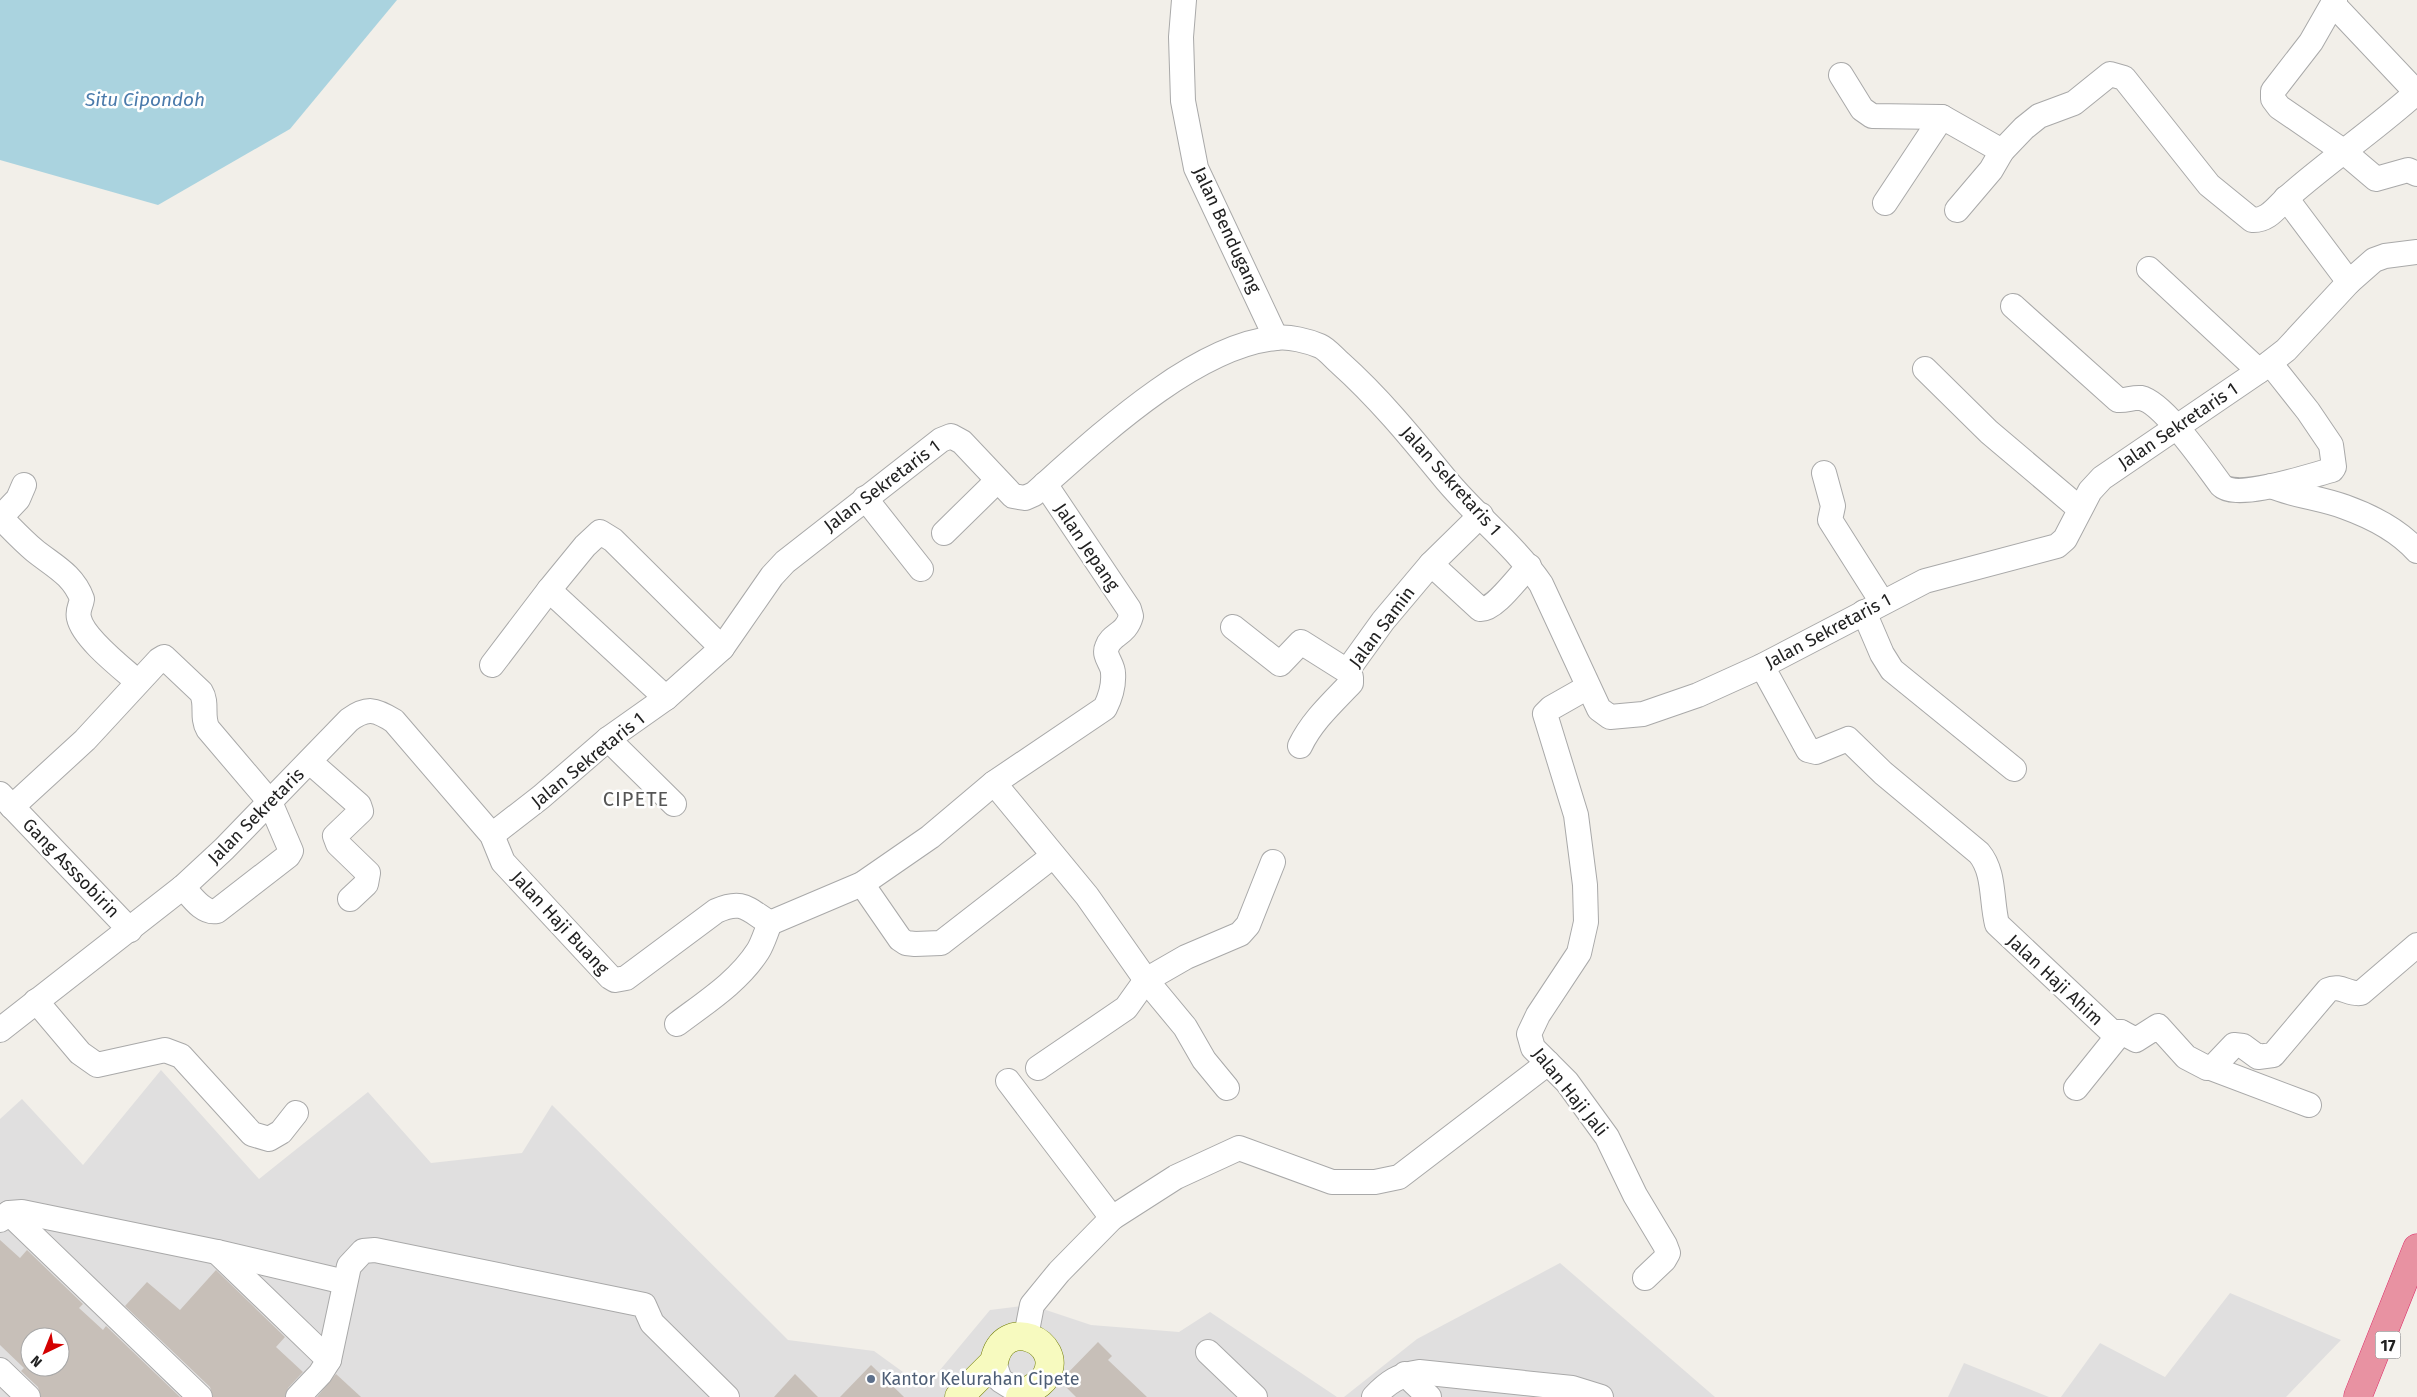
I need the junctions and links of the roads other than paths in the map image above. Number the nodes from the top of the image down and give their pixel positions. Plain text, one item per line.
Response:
1 (1184, 0) edge
2 (2334, 2) edge
3 (1841, 75) dead end
4 (2417, 93) edge
5 (1942, 117) junction
6 (2002, 151) junction
7 (2342, 151) junction
8 (2417, 174) edge
9 (2286, 198) junction
10 (1885, 203) dead end
11 (1957, 210) dead end
12 (2417, 252) edge
13 (2149, 269) dead end
14 (2349, 282) junction
15 (2013, 306) dead end
16 (1276, 338) junction
17 (2264, 367) junction
18 (1925, 369) dead end
19 (2176, 428) junction
20 (1824, 473) dead end
21 (997, 482) junction
22 (1045, 484) junction
23 (24, 485) dead end
24 (2271, 486) junction
25 (866, 498) junction
26 (2080, 509) junction
27 (1481, 515) junction
28 (0, 518) edge
29 (944, 533) dead end
30 (2417, 550) edge
31 (1431, 564) junction
32 (1529, 566) junction
33 (921, 569) dead end
34 (549, 590) junction
35 (1873, 607) junction
36 (1233, 627) dead end
37 (722, 648) junction
38 (492, 665) dead end
39 (1762, 666) junction
40 (1346, 671) junction
41 (138, 682) junction
42 (1588, 687) junction
43 (666, 698) junction
44 (608, 739) junction
45 (1300, 746) dead end
46 (310, 762) junction
47 (2014, 769) dead end
48 (994, 784) junction
49 (6, 801) edge
50 (270, 802) junction
51 (674, 804) dead end
52 (492, 836) junction
53 (1053, 856) junction
54 (1273, 862) dead end
55 (862, 884) junction
56 (183, 887) junction
57 (350, 899) dead end
58 (770, 923) junction
59 (130, 930) junction
60 (2417, 945) edge
61 (1146, 980) junction
62 (36, 1001) junction
63 (677, 1024) dead end
64 (0, 1030) edge
65 (2121, 1032) junction
66 (1548, 1063) junction
67 (1038, 1068) dead end
68 (2211, 1068) junction
69 (1008, 1080) dead end
70 (1227, 1088) dead end
71 (2076, 1088) dead end
72 (2309, 1105) dead end
73 (296, 1113) dead end
74 (5, 1216) edge
75 (1112, 1218) junction
76 (2417, 1248) edge
77 (217, 1252) junction
78 (1645, 1278) dead end
79 (345, 1282) junction
80 (2417, 1294) edge
81 (1026, 1336) junction
82 (1208, 1352) dead end
83 (329, 1360) junction
84 (994, 1362) junction
85 (0, 1370) edge
86 (1405, 1374) junction
87 (1036, 1392) edge
88 (28, 1397) edge
89 (200, 1397) edge
90 (298, 1397) edge
91 (727, 1397) edge
92 (959, 1397) edge
93 (1255, 1397) edge
94 (1374, 1397) edge
95 (1429, 1397) edge
96 (1602, 1397) edge
97 (2358, 1397) edge

1 - 16 street, Jalan Bendugang
2 - 4 street
2 - 7 street
3 - 5 street
4 - 7 street
5 - 6 street
5 - 10 street
6 - 9 street
6 - 11 street
7 - 8 street
7 - 9 street
9 - 14 street
12 - 14 street, Jalan Sekretaris 1
13 - 17 street
14 - 17 street, Jalan Sekretaris 1
15 - 19 street
16 - 22 street, Jalan Sekretaris 1
16 - 27 street, Jalan Sekretaris 1
17 - 19 street, Jalan Sekretaris 1
17 - 24 street
18 - 26 street
19 - 24 street
19 - 26 street, Jalan Sekretaris 1
20 - 35 street
21 - 22 street, Jalan Sekretaris 1
21 - 25 street, Jalan Sekretaris 1
21 - 29 street
22 - 48 street, Jalan Jepang
23 - 28 street
24 - 30 street
25 - 33 street
25 - 37 street, Jalan Sekretaris 1
26 - 35 street, Jalan Sekretaris 1
27 - 31 street, Jalan Samin
27 - 32 street, Jalan Sekretaris 1
28 - 41 street
31 - 32 street
31 - 40 street, Jalan Samin
32 - 42 street, Jalan Sekretaris 1
34 - 37 street
34 - 38 street
34 - 43 street
35 - 39 street, Jalan Sekretaris 1
35 - 47 street
36 - 40 street
37 - 43 street, Jalan Sekretaris 1
39 - 42 street, Jalan Sekretaris 1
39 - 65 street, Jalan Haji Ahim
40 - 45 street, Jalan Samin
41 - 49 street
41 - 50 street
42 - 66 street, Jalan Haji Jali
43 - 44 street, Jalan Sekretaris 1
44 - 51 street
44 - 52 street, Jalan Sekretaris 1
46 - 50 street, Jalan Sekretaris
46 - 52 street, Jalan Sekretaris
46 - 57 street
48 - 53 street
48 - 55 street
49 - 59 street, Gang Asssobirin
50 - 56 street, Jalan Sekretaris
50 - 56 street
52 - 58 street, Jalan Haji Buang
53 - 55 street
53 - 61 street
54 - 61 street
55 - 58 street
56 - 59 street, Jalan Sekretaris
58 - 63 street
59 - 62 street, Jalan Sekretaris
60 - 68 street
61 - 67 street
61 - 70 street
62 - 64 street, Jalan Sekretaris
62 - 73 street
65 - 68 street, Jalan Haji Ahim
65 - 71 street
66 - 75 street
66 - 78 street, Jalan Haji Jali
68 - 72 street
69 - 75 street
74 - 77 street
74 - 89 street
75 - 81 street
76 - 97 highway
77 - 79 street
77 - 83 street
79 - 83 street
79 - 91 street
80 - 97 highway, 17
81 - 84 street
81 - 87 street
82 - 93 street
83 - 90 street
84 - 87 street
84 - 92 street
85 - 88 street
86 - 94 street
86 - 95 street
86 - 96 street

